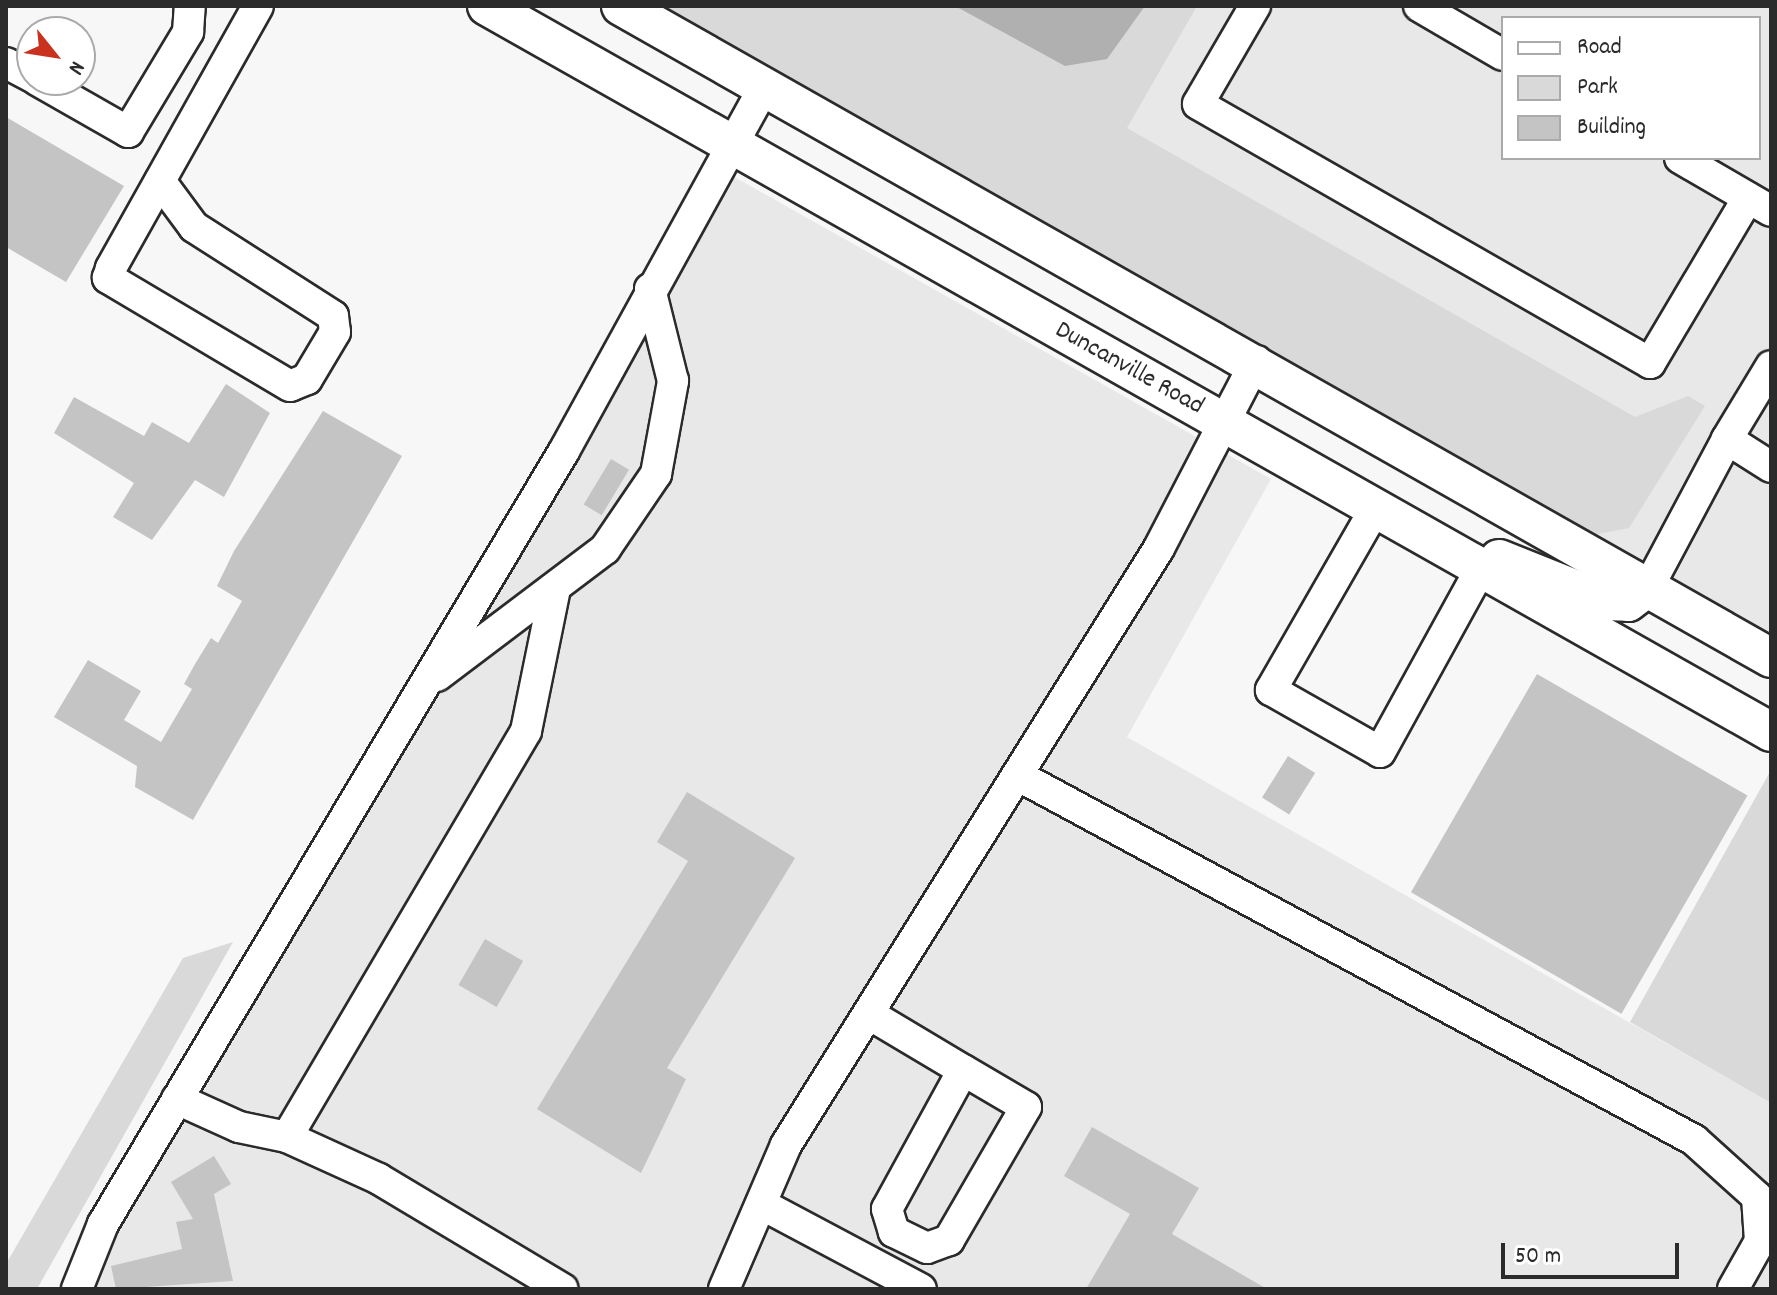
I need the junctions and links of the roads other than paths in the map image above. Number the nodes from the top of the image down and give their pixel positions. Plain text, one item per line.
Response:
1 (190, 6) edge
2 (258, 6) edge
3 (487, 6) edge
4 (621, 6) edge
5 (1255, 6) edge
6 (1419, 6) edge
7 (1501, 54) edge
8 (765, 86) junction
9 (64, 96) edge
10 (729, 143) junction
11 (1683, 160) edge
12 (160, 181) junction
13 (1759, 204) edge
14 (650, 289) junction
15 (1256, 361) junction
16 (1771, 366) edge
17 (1221, 421) junction
18 (1727, 439) junction
19 (1771, 467) edge
20 (1375, 509) junction
21 (1481, 568) junction
22 (1649, 586) junction
23 (555, 588) junction
24 (1621, 647) junction
25 (1771, 658) edge
26 (424, 685) junction
27 (1771, 732) edge
28 (1017, 775) junction
29 (869, 1014) junction
30 (963, 1070) junction
31 (177, 1099) junction
32 (287, 1137) junction
33 (761, 1204) junction
34 (77, 1289) edge
35 (563, 1289) edge
36 (724, 1289) edge
37 (921, 1289) edge
38 (1733, 1289) edge

1 - 9 street
2 - 12 street
3 - 10 main road, Duncanville Road
4 - 8 main road
5 - 13 street
6 - 7 street
8 - 10 street
8 - 15 main road
10 - 14 street
10 - 17 main road, Duncanville Road
11 - 13 street
12 - 12 street
14 - 23 street
14 - 26 street
15 - 17 street
15 - 22 main road
16 - 18 street
17 - 20 main road, Duncanville Road
17 - 28 street
18 - 19 street
18 - 22 street
20 - 21 main road, Duncanville Road
20 - 21 street
21 - 22 main road
21 - 24 main road, Duncanville Road
22 - 24 main road
22 - 25 main road
23 - 26 street
23 - 32 street
24 - 27 main road, Duncanville Road
26 - 31 street
28 - 29 street
28 - 38 street
29 - 30 street
29 - 33 street
30 - 30 street
31 - 32 street
31 - 34 street
32 - 35 street
33 - 36 street
33 - 37 street

